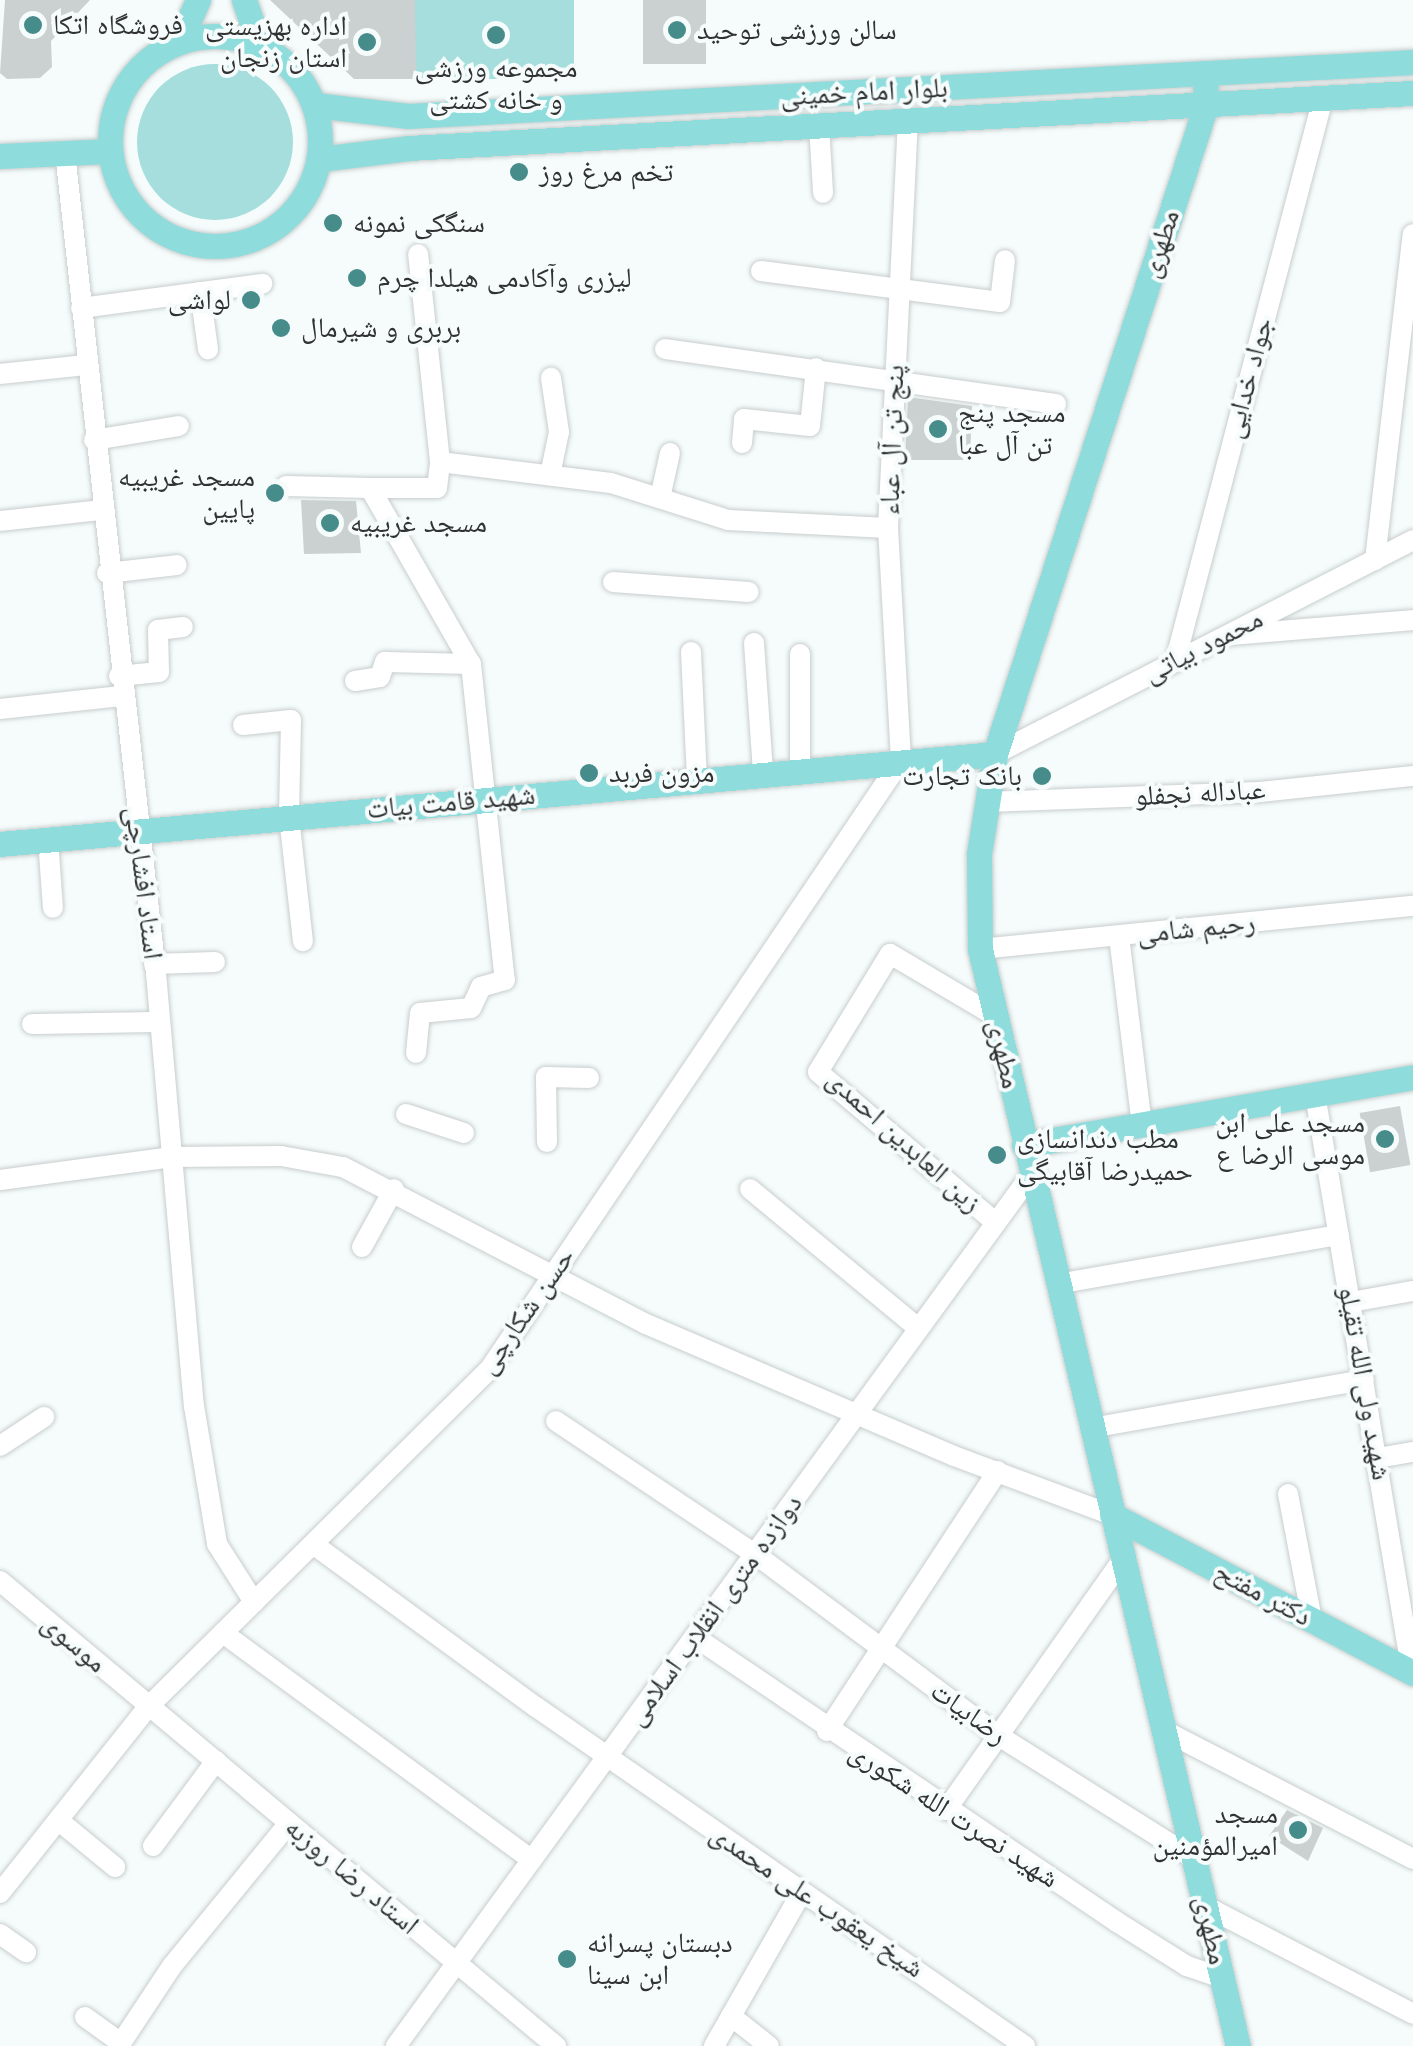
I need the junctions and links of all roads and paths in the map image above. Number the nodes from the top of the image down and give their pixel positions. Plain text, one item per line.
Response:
1 (198, 0) edge
2 (216, 0) edge
3 (232, 0) edge
4 (244, 0) edge
5 (179, 42) junction
6 (260, 46) junction
7 (1413, 62) edge
8 (1204, 73) junction
9 (1413, 93) edge
10 (1323, 98) junction
11 (1206, 104) junction
12 (315, 105) junction
13 (908, 121) junction
14 (819, 126) junction
15 (110, 151) junction
16 (65, 153) junction
17 (0, 156) edge
18 (320, 159) junction
19 (823, 192) dead end
20 (1413, 234) edge
21 (418, 254) dead end
22 (1005, 260) dead end
23 (761, 271) dead end
24 (262, 284) dead end
25 (900, 286) junction
26 (200, 292) junction
27 (80, 308) junction
28 (208, 349) dead end
29 (665, 349) dead end
30 (86, 365) junction
31 (816, 368) junction
32 (0, 374) edge
33 (552, 378) dead end
34 (894, 378) junction
35 (1056, 404) dead end
36 (178, 426) dead end
37 (94, 440) junction
38 (742, 444) dead end
39 (670, 453) dead end
40 (440, 462) junction
41 (550, 476) junction
42 (286, 486) dead end
43 (370, 488) junction
44 (660, 498) junction
45 (101, 510) junction
46 (0, 521) edge
47 (888, 528) junction
48 (1413, 540) edge
49 (1374, 560) junction
50 (176, 565) dead end
51 (107, 573) junction
52 (614, 582) dead end
53 (749, 592) dead end
54 (1413, 620) edge
55 (183, 627) dead end
56 (1220, 636) junction
57 (754, 643) dead end
58 (691, 652) dead end
59 (800, 654) dead end
60 (1176, 658) junction
61 (471, 664) junction
62 (356, 680) dead end
63 (120, 686) junction
64 (0, 709) edge
65 (243, 725) dead end
66 (995, 754) junction
67 (901, 760) junction
68 (800, 770) junction
69 (763, 773) junction
70 (1413, 776) edge
71 (697, 779) junction
72 (488, 798) junction
73 (986, 802) junction
74 (288, 817) junction
75 (137, 831) junction
76 (48, 839) junction
77 (0, 844) edge
78 (1413, 906) edge
79 (53, 908) dead end
80 (1120, 936) junction
81 (303, 941) dead end
82 (980, 950) junction
83 (215, 962) dead end
84 (154, 964) junction
85 (995, 1016) junction
86 (160, 1022) junction
87 (32, 1024) dead end
88 (416, 1053) dead end
89 (1413, 1077) edge
90 (589, 1078) dead end
91 (1315, 1094) junction
92 (406, 1114) dead end
93 (1142, 1125) junction
94 (464, 1133) dead end
95 (547, 1142) dead end
96 (1024, 1145) junction
97 (172, 1157) junction
98 (1031, 1175) junction
99 (0, 1180) edge
100 (394, 1189) junction
101 (750, 1190) dead end
102 (996, 1223) junction
103 (1339, 1235) junction
104 (362, 1247) dead end
105 (550, 1279) junction
106 (1057, 1284) junction
107 (1413, 1291) edge
108 (1351, 1302) junction
109 (919, 1329) junction
110 (1364, 1380) junction
111 (860, 1410) junction
112 (44, 1417) dead end
113 (556, 1421) dead end
114 (1092, 1428) junction
115 (0, 1446) edge
116 (1413, 1452) edge
117 (1378, 1458) junction
118 (998, 1470) junction
119 (1288, 1494) dead end
120 (1112, 1515) junction
121 (313, 1544) junction
122 (755, 1554) junction
123 (1123, 1559) junction
124 (0, 1581) edge
125 (254, 1602) junction
126 (1408, 1608) edge
127 (1312, 1620) junction
128 (223, 1634) junction
129 (695, 1637) junction
130 (881, 1648) junction
131 (1413, 1673) edge
132 (149, 1706) junction
133 (827, 1730) junction
134 (1165, 1731) junction
135 (998, 1736) junction
136 (607, 1757) junction
137 (216, 1762) junction
138 (946, 1810) junction
139 (58, 1820) junction
140 (289, 1823) junction
141 (154, 1846) dead end
142 (1194, 1858) junction
143 (532, 1860) junction
144 (1413, 1860) edge
145 (115, 1867) dead end
146 (0, 1892) edge
147 (802, 1892) junction
148 (1205, 1906) junction
149 (0, 1934) edge
150 (26, 1952) dead end
151 (457, 1963) junction
152 (1222, 1978) junction
153 (1413, 2014) edge
154 (731, 2016) junction
155 (86, 2017) dead end
156 (120, 2045) edge
157 (396, 2046) edge
158 (556, 2046) edge
159 (714, 2046) edge
160 (769, 2046) edge
161 (1025, 2046) edge
162 (1238, 2046) edge

1 - 5 main road
2 - 3 main road
4 - 6 main road
5 - 6 main road
5 - 15 main road
6 - 12 main road
7 - 8 main road, بلوار امام خمینی
8 - 11 main road, مطهری
8 - 12 main road, بلوار امام خمینی
9 - 10 main road, بلوار امام خمینی
10 - 11 main road, بلوار امام خمینی
10 - 60 street, جواد خدایی
11 - 13 main road, بلوار امام خمینی
11 - 66 main road, مطهری
12 - 18 main road
13 - 14 main road, بلوار امام خمینی
13 - 25 street, پنج تن آل عباء
14 - 18 main road, بلوار امام خمینی
14 - 19 street
15 - 16 main road
15 - 18 main road
16 - 17 main road
16 - 27 street, استاد افشارچی
20 - 49 street
21 - 40 street
22 - 25 street
23 - 25 street
24 - 26 street
25 - 34 street, پنج تن آل عباء
26 - 27 street
26 - 28 street
27 - 30 street, استاد افشارچی
29 - 31 street
30 - 32 street
30 - 37 street, استاد افشارچی
31 - 34 street
31 - 38 street
33 - 41 street
34 - 35 street
34 - 47 street, پنج تن آل عباء
36 - 37 street
37 - 45 street, استاد افشارچی
39 - 44 street
40 - 41 street
40 - 43 street
41 - 44 street
42 - 43 street
43 - 61 street
44 - 47 street
45 - 46 street
45 - 51 street, استاد افشارچی
47 - 67 street, پنج تن آل عباء
48 - 49 street, محمود بیاتی
49 - 56 street, محمود بیاتی
50 - 51 street
51 - 63 street, استاد افشارچی
52 - 53 street
54 - 56 street
55 - 63 street
56 - 60 street, محمود بیاتی
57 - 69 street
58 - 71 street
59 - 68 street
60 - 66 street, محمود بیاتی
61 - 62 street
61 - 72 street
63 - 64 street
63 - 75 street, استاد افشارچی
65 - 74 street
66 - 67 main road, شهید قامت بیات
66 - 73 main road, مطهری
67 - 68 main road, شهید قامت بیات
67 - 105 street, حسن شکارچی
68 - 69 main road, شهید قامت بیات
69 - 71 main road, شهید قامت بیات
70 - 73 street, عباداله نجفلو
71 - 72 main road, شهید قامت بیات
72 - 74 main road, شهید قامت بیات
72 - 88 street
73 - 82 main road, مطهری
74 - 75 main road, شهید قامت بیات
74 - 81 street
75 - 76 main road, شهید قامت بیات
75 - 84 street, استاد افشارچی
76 - 77 main road, شهید قامت بیات
76 - 79 street
78 - 80 street, رحیم شامی
80 - 82 street, رحیم شامی
80 - 93 street
82 - 85 main road, مطهری
83 - 84 street
84 - 86 street, استاد افشارچی
85 - 96 main road, مطهری
85 - 102 street, زین العابدین احمدی
86 - 87 street
86 - 97 street, استاد افشارچی
89 - 91 main road
90 - 95 street
91 - 93 main road
91 - 103 street, شهید ولی الله تقیلو
92 - 94 street
93 - 96 main road
96 - 98 main road, مطهری
97 - 99 street
97 - 100 street
97 - 125 street, استاد افشارچی
98 - 102 street, دوازده متری انقلاب اسلامی
98 - 106 main road, مطهری
100 - 104 street
100 - 105 street
101 - 109 street
102 - 109 street, دوازده متری انقلاب اسلامی
103 - 106 street
103 - 108 street, شهید ولی الله تقیلو
105 - 111 street
105 - 121 street, حسن شکارچی
106 - 114 main road, مطهری
107 - 108 street
108 - 110 street, شهید ولی الله تقیلو
109 - 111 street, دوازده متری انقلاب اسلامی
110 - 114 street
110 - 117 street, شهید ولی الله تقیلو
111 - 118 street
111 - 122 street, دوازده متری انقلاب اسلامی
112 - 115 street
113 - 122 street, رضابیات
114 - 120 main road, مطهری
116 - 117 street
117 - 126 street, شهید ولی الله تقیلو
118 - 120 street
118 - 130 street
119 - 127 street
120 - 123 main road, مطهری
120 - 127 main road, دکتر مفتح
121 - 125 street, حسن شکارچی
121 - 136 street, شیخ یعقوب علی محمدی
122 - 129 street, دوازده متری انقلاب اسلامی
122 - 130 street, رضابیات
123 - 134 main road, مطهری
123 - 135 street
124 - 132 street, موسوی
125 - 128 street, حسن شکارچی
126 - 131 street, شهید ولی الله تقیلو
127 - 131 main road, دکتر مفتح
128 - 132 street, حسن شکارچی
128 - 143 street
129 - 133 street, شهید نصرت الله شکوری
129 - 136 street, دوازده متری انقلاب اسلامی
130 - 133 street
130 - 135 street, رضابیات
132 - 137 street, استاد رضا روزبه
132 - 139 street, حسن شکارچی
133 - 138 street, شهید نصرت الله شکوری
134 - 142 main road, مطهری
134 - 144 street
135 - 138 street
135 - 142 street, رضابیات
136 - 143 street, دوازده متری انقلاب اسلامی
136 - 147 street, شیخ یعقوب علی محمدی
137 - 140 street, استاد رضا روزبه
137 - 141 street
138 - 152 street, شهید نصرت الله شکوری
139 - 145 street
139 - 146 street, حسن شکارچی
140 - 151 street, استاد رضا روزبه
140 - 156 street
142 - 148 main road, مطهری
143 - 151 street, دوازده متری انقلاب اسلامی
147 - 154 street
147 - 161 street, شیخ یعقوب علی محمدی
148 - 152 main road, مطهری
148 - 153 street
149 - 150 street
151 - 157 street, دوازده متری انقلاب اسلامی
151 - 158 street, استاد رضا روزبه
152 - 162 main road, مطهری
154 - 159 street
154 - 160 street
155 - 156 street

